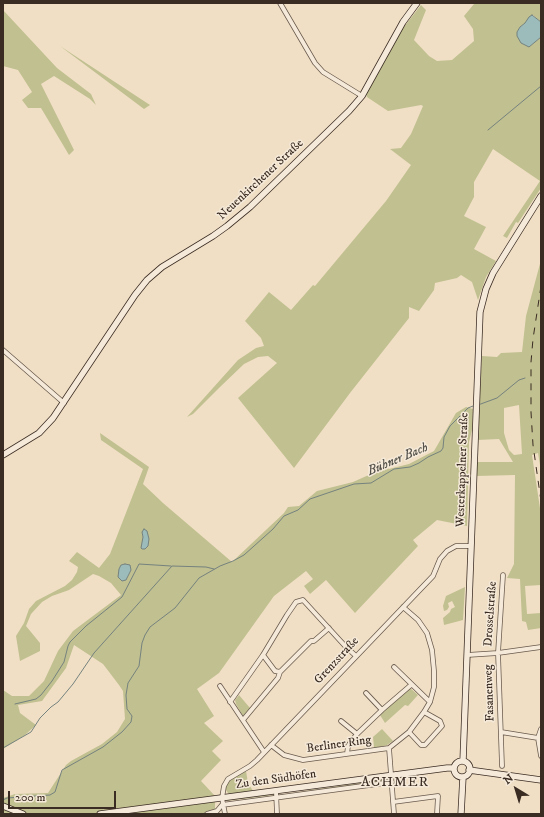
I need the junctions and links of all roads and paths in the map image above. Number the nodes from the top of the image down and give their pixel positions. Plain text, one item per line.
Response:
1 (280, 3) edge
2 (417, 3) edge
3 (362, 96) junction
4 (541, 196) edge
5 (3, 350) edge
6 (64, 403) junction
7 (3, 455) edge
8 (471, 546) junction
9 (503, 575) dead end
10 (403, 606) junction
11 (329, 628) junction
12 (541, 647) edge
13 (498, 653) junction
14 (263, 655) junction
15 (467, 655) junction
16 (356, 656) junction
17 (394, 667) dead end
18 (280, 672) junction
19 (411, 685) junction
20 (220, 686) dead end
21 (366, 693) dead end
22 (230, 702) junction
23 (430, 702) junction
24 (382, 710) junction
25 (424, 712) junction
26 (243, 720) junction
27 (341, 721) dead end
28 (541, 729) edge
29 (409, 732) junction
30 (501, 732) junction
31 (357, 734) junction
32 (538, 738) junction
33 (271, 745) junction
34 (389, 748) junction
35 (264, 752) junction
36 (347, 754) junction
37 (541, 756) edge
38 (463, 761) junction
39 (502, 766) dead end
40 (454, 768) junction
41 (469, 770) junction
42 (463, 777) junction
43 (392, 779) junction
44 (541, 780) edge
45 (276, 791) junction
46 (222, 798) junction
47 (277, 798) junction
48 (394, 802) junction
49 (222, 805) junction
50 (3, 806) edge
51 (22, 814) edge
52 (100, 814) edge
53 (207, 814) edge
54 (224, 814) edge
55 (277, 814) edge
56 (394, 814) edge
57 (437, 814) edge
58 (461, 814) edge

1 - 3 street
2 - 3 street, Neuenkirchener Straße
3 - 6 street, Neuenkirchener Straße
4 - 8 street, Westerkappelner Straße
5 - 6 street
6 - 7 street, Neuenkirchener Straße
8 - 10 street, Grenzstraße
8 - 15 street, Westerkappelner Straße
9 - 13 street, Drosselstraße
10 - 16 street, Grenzstraße
10 - 23 street, Berliner Ring
11 - 14 street
11 - 16 street
11 - 18 street
12 - 13 street
13 - 15 street
13 - 30 street, Fasanenweg
14 - 18 street
14 - 22 street
15 - 38 street, Westerkappelner Straße
16 - 33 street, Grenzstraße
17 - 19 street
18 - 26 street
19 - 23 street
19 - 24 street
20 - 22 street
21 - 24 street
22 - 26 street
23 - 25 street, Berliner Ring
24 - 31 street
25 - 29 street, Berliner Ring
25 - 29 street
26 - 35 street
27 - 31 street
28 - 32 street
29 - 34 street, Berliner Ring
30 - 32 street, Fasanenweg
30 - 39 street, Fasanenweg
31 - 36 street
32 - 37 street
33 - 35 street, Grenzstraße
33 - 36 street, Berliner Ring
34 - 36 street, Berliner Ring
34 - 43 street, Berliner Ring
35 - 46 street, Grenzstraße
38 - 40 street
38 - 41 street
40 - 42 street
40 - 43 street, Zu den Südhöfen
41 - 42 street
41 - 44 street
42 - 58 street
43 - 45 street, Zu den Südhöfen
43 - 47 street
43 - 48 street, Berliner Ring
45 - 46 street, Zu den Südhöfen
45 - 47 street
46 - 49 street, Grenzstraße
46 - 52 street, Zu den Südhöfen
47 - 49 street
47 - 55 street
48 - 56 street, Berliner Ring
48 - 57 street
49 - 53 street
49 - 54 street, Grenzstraße
50 - 51 street

